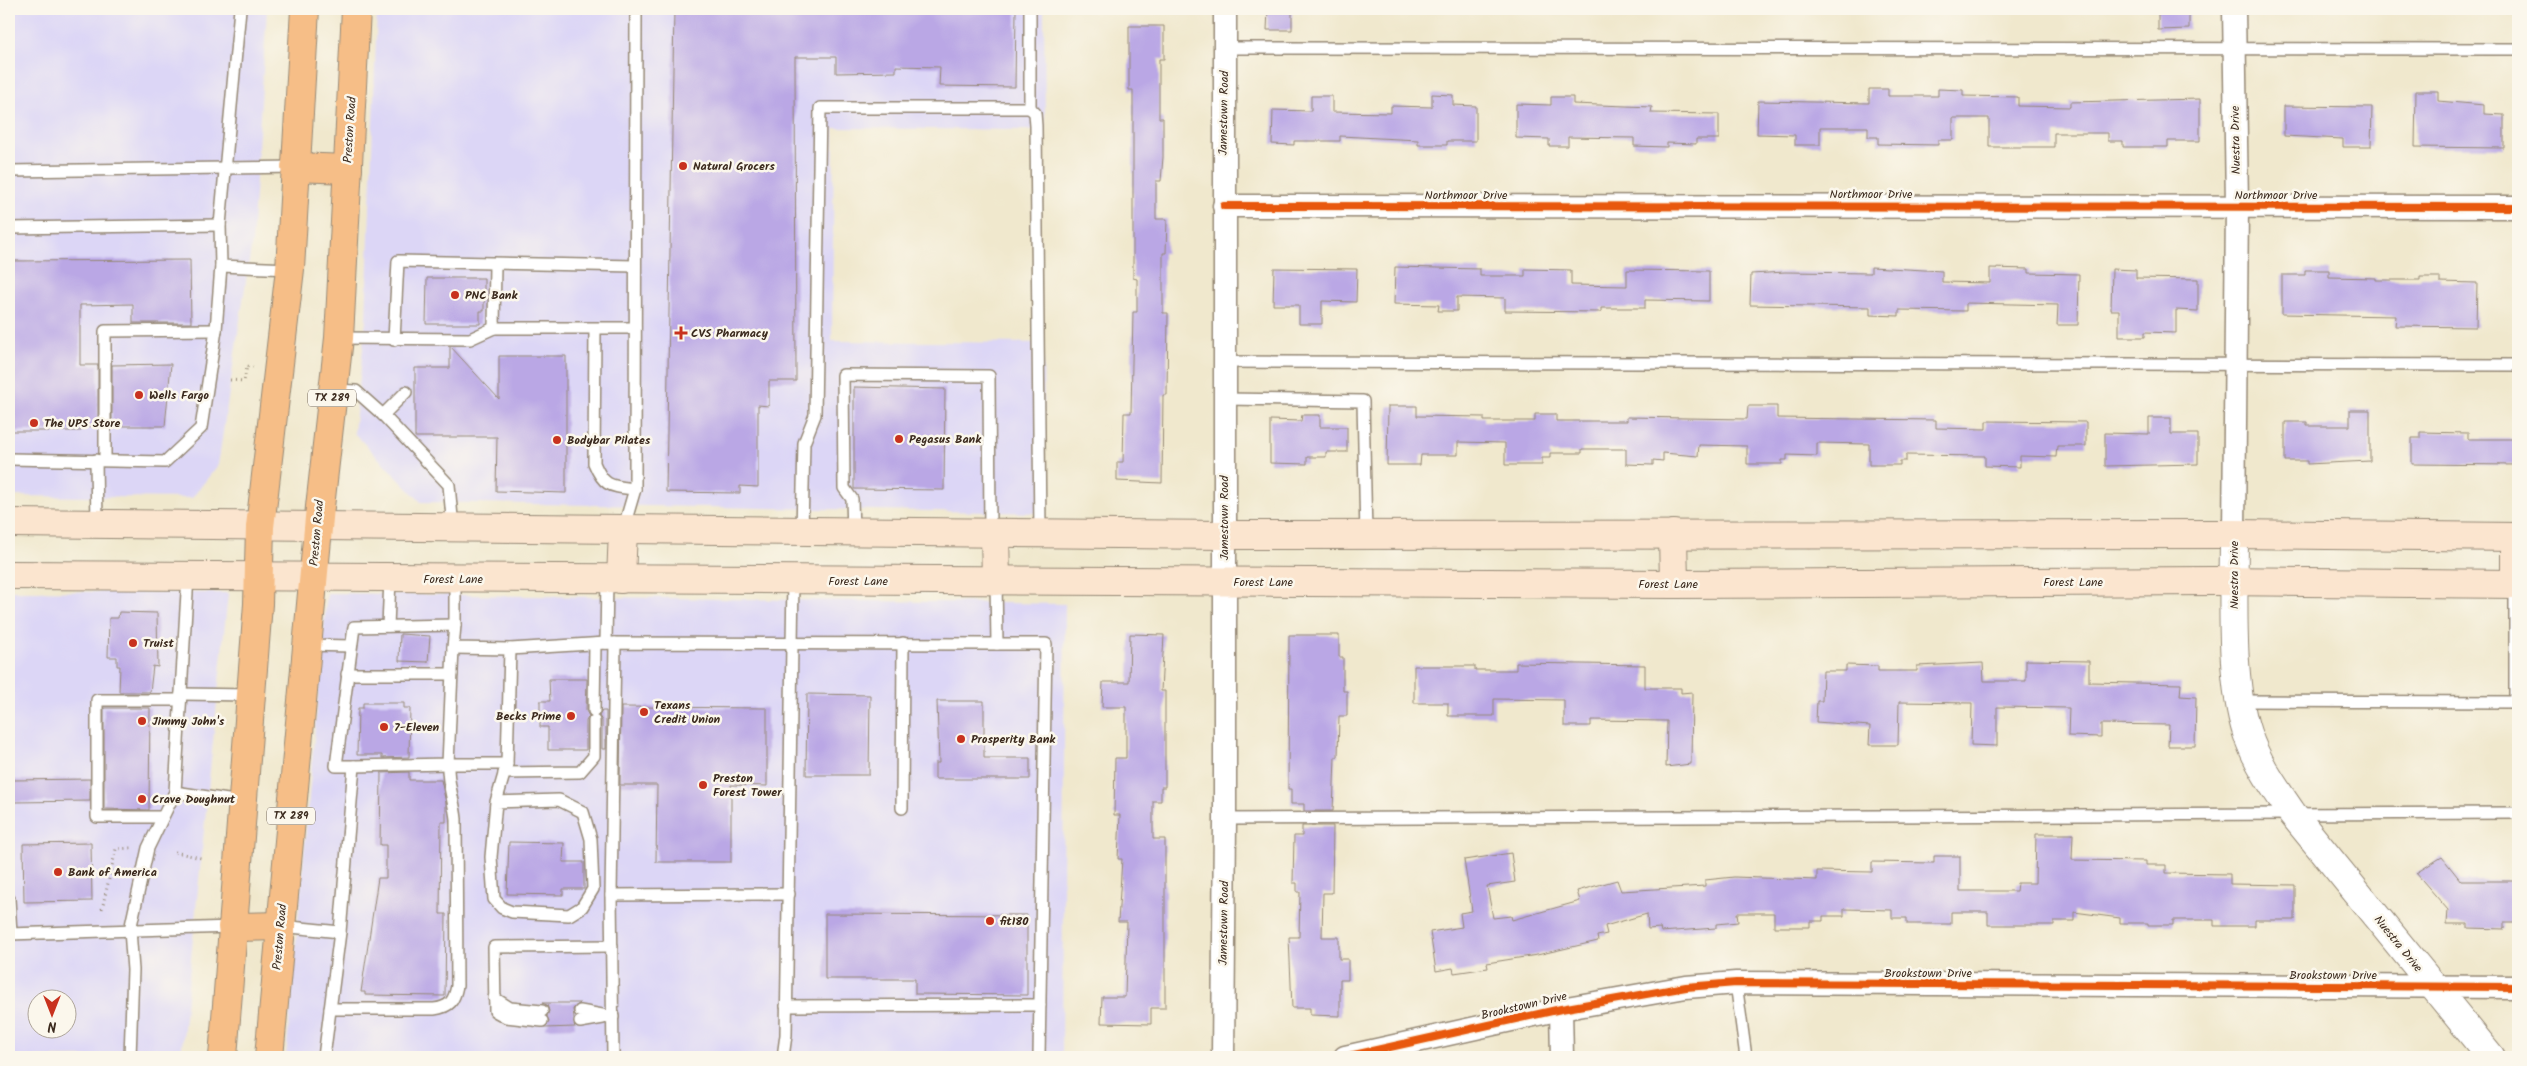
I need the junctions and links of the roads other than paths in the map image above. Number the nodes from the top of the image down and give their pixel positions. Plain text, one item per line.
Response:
1 (240, 9) edge
2 (305, 9) edge
3 (356, 9) edge
4 (636, 9) edge
5 (1030, 9) edge
6 (1225, 9) edge
7 (2234, 9) edge
8 (1225, 48) junction
9 (2235, 49) junction
10 (2518, 49) edge
11 (1030, 108) junction
12 (295, 167) junction
13 (226, 168) junction
14 (348, 169) junction
15 (9, 171) edge
16 (1224, 206) junction
17 (2237, 206) junction
18 (2518, 208) edge
19 (220, 225) junction
20 (9, 228) edge
21 (495, 264) junction
22 (221, 266) junction
23 (635, 266) junction
24 (290, 269) junction
25 (494, 328) junction
26 (635, 328) junction
27 (595, 329) junction
28 (216, 330) junction
29 (339, 338) junction
30 (394, 340) junction
31 (1224, 362) junction
32 (2236, 365) junction
33 (2518, 365) edge
34 (333, 390) junction
35 (406, 392) dead end
36 (1224, 399) junction
37 (383, 415) junction
38 (9, 460) edge
39 (101, 460) junction
40 (634, 489) junction
41 (9, 523) edge
42 (97, 524) junction
43 (260, 526) junction
44 (318, 527) junction
45 (453, 528) junction
46 (623, 530) junction
47 (802, 531) junction
48 (853, 532) junction
49 (992, 533) junction
50 (1040, 533) junction
51 (1673, 534) junction
52 (2234, 534) junction
53 (1224, 535) junction
54 (1366, 535) junction
55 (2517, 538) edge
56 (9, 575) edge
57 (188, 576) junction
58 (259, 576) junction
59 (313, 578) junction
60 (455, 578) junction
61 (390, 579) junction
62 (614, 579) junction
63 (793, 580) junction
64 (996, 581) junction
65 (2234, 581) junction
66 (1224, 582) junction
67 (1674, 584) junction
68 (2517, 584) edge
69 (455, 625) junction
70 (388, 626) junction
71 (792, 642) junction
72 (606, 643) junction
73 (903, 643) junction
74 (997, 644) junction
75 (307, 645) junction
76 (351, 646) junction
77 (453, 648) junction
78 (510, 649) junction
79 (347, 674) junction
80 (452, 674) junction
81 (250, 695) junction
82 (181, 697) junction
83 (2240, 701) junction
84 (2517, 702) edge
85 (448, 764) junction
86 (354, 766) junction
87 (505, 768) junction
88 (175, 792) junction
89 (241, 802) junction
90 (496, 802) junction
91 (902, 808) dead end
92 (2292, 813) junction
93 (2518, 813) edge
94 (161, 817) junction
95 (1225, 819) junction
96 (789, 894) junction
97 (611, 895) junction
98 (9, 899) edge
99 (281, 926) junction
100 (232, 927) junction
101 (130, 930) junction
102 (340, 932) junction
103 (10, 934) edge
104 (612, 946) junction
105 (1736, 983) junction
106 (2434, 987) junction
107 (2518, 987) edge
108 (1040, 1005) junction
109 (786, 1006) junction
110 (330, 1009) junction
111 (1561, 1009) junction
112 (542, 1016) dead end
113 (580, 1016) dead end
114 (613, 1017) junction
115 (1402, 1052) edge
116 (130, 1057) edge
117 (223, 1057) edge
118 (269, 1057) edge
119 (324, 1057) edge
120 (613, 1057) edge
121 (783, 1057) edge
122 (1039, 1057) edge
123 (1223, 1057) edge
124 (1345, 1057) edge
125 (1562, 1057) edge
126 (1746, 1057) edge
127 (2491, 1057) edge

1 - 13 lane
2 - 12 main road
3 - 14 main road, Preston Road / TX 289
4 - 23 lane
5 - 11 lane
6 - 8 street, Jamestown Road
7 - 9 street, Nuestra Drive
8 - 9 lane
8 - 16 street, Jamestown Road
9 - 10 lane
9 - 17 street, Nuestra Drive
11 - 47 lane
11 - 50 lane
12 - 13 lane
12 - 14 main road
12 - 24 main road
13 - 15 lane
13 - 19 lane
14 - 29 main road, Preston Road / TX 289
16 - 17 street, Northmoor Drive
16 - 31 street, Jamestown Road
17 - 18 street, Northmoor Drive
17 - 32 street, Nuestra Drive
19 - 20 lane
19 - 22 lane
21 - 23 lane
21 - 25 lane
21 - 30 lane
22 - 24 lane
22 - 28 lane
23 - 26 lane
24 - 43 main road
25 - 27 lane
25 - 30 lane
26 - 27 lane
26 - 40 lane
27 - 40 lane
28 - 39 lane
28 - 39 lane
29 - 30 lane
29 - 34 main road, Preston Road / TX 289
31 - 32 lane
31 - 36 street, Jamestown Road
32 - 33 lane
32 - 52 street, Nuestra Drive
34 - 37 lane
34 - 44 main road, Preston Road / TX 289
35 - 37 lane
36 - 53 street, Jamestown Road
36 - 54 lane
37 - 45 lane
38 - 39 lane
39 - 42 lane
40 - 46 lane
41 - 42 main road
42 - 43 main road
43 - 44 main road
43 - 58 main road
44 - 45 main road
44 - 59 main road, Preston Road / TX 289
45 - 46 main road
46 - 47 main road
46 - 62 main road
47 - 48 main road
48 - 49 main road
48 - 49 lane
49 - 50 main road
49 - 64 main road
50 - 53 main road
51 - 52 main road
51 - 54 main road
51 - 67 main road
52 - 55 main road
52 - 65 street, Nuestra Drive
53 - 54 main road
53 - 66 street, Jamestown Road
55 - 68 main road
56 - 57 main road, Forest Lane
57 - 58 main road, Forest Lane
57 - 82 lane
58 - 59 main road, Forest Lane
58 - 81 main road
59 - 61 main road, Forest Lane
59 - 75 main road, Preston Road / TX 289
60 - 61 main road, Forest Lane
60 - 62 main road, Forest Lane
60 - 69 lane
61 - 70 lane
62 - 63 main road, Forest Lane
62 - 72 lane
63 - 64 main road, Forest Lane
63 - 71 lane
64 - 66 main road, Forest Lane
64 - 74 lane
65 - 67 main road, Forest Lane
65 - 68 main road, Forest Lane
65 - 83 street, Nuestra Drive
66 - 67 main road, Forest Lane
66 - 95 street, Jamestown Road
68 - 84 lane
69 - 70 lane
69 - 77 lane
70 - 76 lane
71 - 72 lane
71 - 73 lane
71 - 96 lane
72 - 78 lane
72 - 87 lane
72 - 97 lane
73 - 74 lane
73 - 91 lane
74 - 108 lane
75 - 76 lane
75 - 99 main road, Preston Road / TX 289
76 - 79 lane
77 - 78 lane
77 - 80 lane
78 - 87 lane
79 - 80 lane
79 - 86 lane
80 - 85 lane
81 - 82 lane
81 - 89 main road
82 - 88 lane
82 - 94 lane
83 - 84 lane
83 - 92 street, Nuestra Drive
85 - 86 lane
85 - 87 lane
85 - 110 lane
86 - 102 lane
87 - 90 lane
88 - 89 lane
88 - 94 lane
89 - 100 main road
90 - 90 lane
92 - 93 lane
92 - 95 lane
92 - 106 street, Nuestra Drive
94 - 101 lane
95 - 123 street, Jamestown Road
96 - 97 lane
96 - 109 lane
97 - 104 lane
98 - 103 lane
99 - 100 main road
99 - 102 lane
99 - 118 main road, Preston Road / TX 289
100 - 101 lane
100 - 117 main road
101 - 103 lane
101 - 116 lane
102 - 110 lane
104 - 112 lane
104 - 114 lane
105 - 106 street, Brookstown Drive
105 - 111 street, Brookstown Drive
105 - 126 lane
106 - 107 street, Brookstown Drive
106 - 127 street, Nuestra Drive
108 - 109 lane
108 - 122 lane
109 - 121 lane
110 - 119 lane
111 - 115 street, Brookstown Drive
111 - 125 street
113 - 114 lane
114 - 120 lane
115 - 124 street, Brookstown Drive

